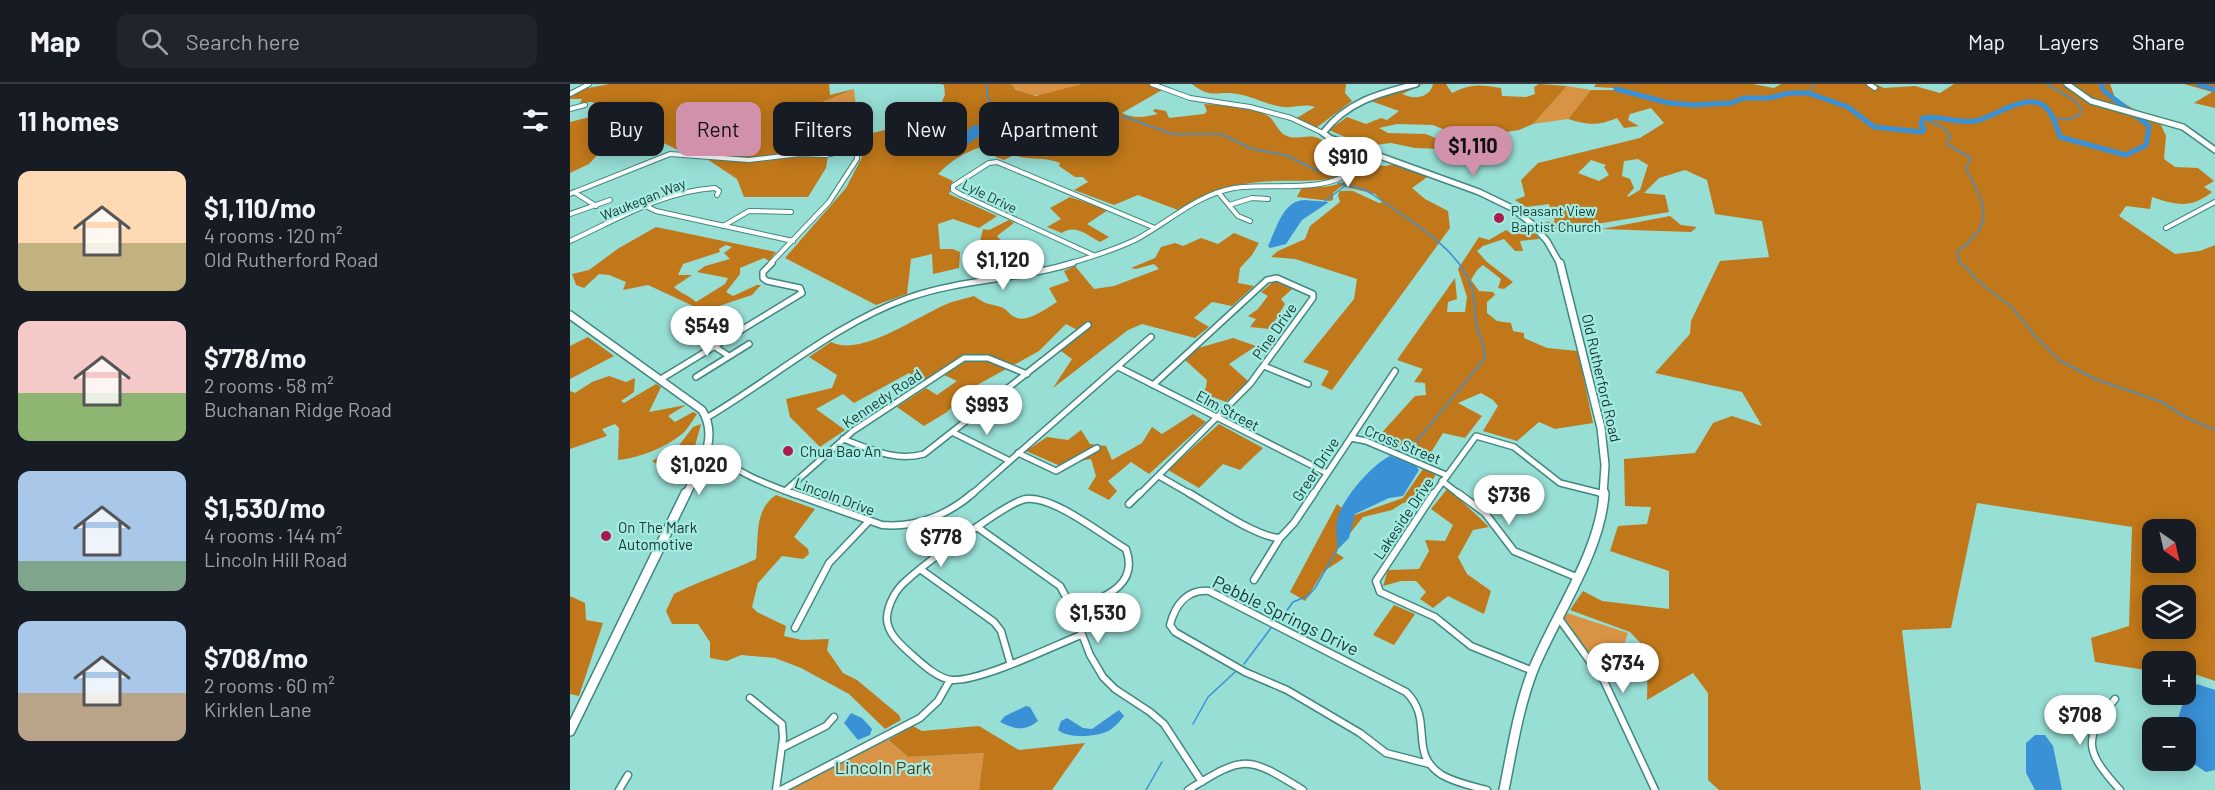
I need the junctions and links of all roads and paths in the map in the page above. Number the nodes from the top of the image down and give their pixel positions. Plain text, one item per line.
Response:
1 (589, 84) edge
2 (1152, 84) edge
3 (1416, 84) edge
4 (1869, 84) edge
5 (2067, 84) edge
6 (1875, 88) dead end
7 (570, 94) edge
8 (585, 105) dead end
9 (570, 110) edge
10 (1325, 135) junction
11 (1353, 146) junction
12 (2215, 150) edge
13 (1218, 192) junction
14 (572, 193) edge
15 (717, 195) dead end
16 (1268, 199) dead end
17 (610, 200) dead end
18 (2215, 202) edge
19 (1229, 205) junction
20 (596, 206) junction
21 (646, 206) junction
22 (791, 212) dead end
23 (570, 214) edge
24 (1250, 221) dead end
25 (723, 226) junction
26 (1155, 228) junction
27 (2166, 228) dead end
28 (570, 241) edge
29 (793, 241) junction
30 (1093, 255) junction
31 (570, 315) edge
32 (1088, 325) dead end
33 (1151, 337) dead end
34 (749, 344) dead end
35 (715, 347) junction
36 (729, 356) junction
37 (1264, 366) junction
38 (1118, 367) junction
39 (1395, 371) dead end
40 (1027, 374) junction
41 (696, 377) dead end
42 (661, 379) junction
43 (1308, 384) dead end
44 (1153, 385) junction
45 (708, 417) junction
46 (1217, 418) junction
47 (954, 433) junction
48 (1351, 438) junction
49 (843, 439) junction
50 (1097, 448) dead end
51 (708, 449) junction
52 (1018, 453) junction
53 (1010, 461) junction
54 (1327, 473) junction
55 (1446, 475) junction
56 (1159, 476) junction
57 (1442, 481) junction
58 (785, 491) junction
59 (1604, 494) junction
60 (1129, 504) dead end
61 (869, 521) junction
62 (977, 527) junction
63 (1280, 538) junction
64 (920, 569) junction
65 (1576, 577) junction
66 (1254, 580) dead end
67 (1073, 610) junction
68 (1557, 616) junction
69 (795, 628) dead end
70 (1081, 635) junction
71 (1010, 662) junction
72 (1533, 671) junction
73 (950, 680) junction
74 (750, 698) dead end
75 (2115, 699) dead end
76 (834, 717) dead end
77 (570, 731) edge
78 (782, 748) junction
79 (1429, 764) junction
80 (628, 775) dead end
81 (1202, 782) junction
82 (619, 790) edge
83 (779, 790) edge
84 (1188, 790) edge
85 (1303, 790) edge
86 (1487, 790) edge
87 (1504, 790) edge
88 (1655, 790) edge
89 (2120, 790) edge

1 - 7 street
2 - 10 street
3 - 10 street
4 - 6 street
5 - 12 street
8 - 9 street
10 - 11 street, Old Rutherford Road
11 - 13 street
11 - 59 street, Old Rutherford Road
13 - 19 street
13 - 26 street
14 - 20 street
14 - 29 street
15 - 21 street, Waukegan Way
16 - 19 street
17 - 20 street
18 - 27 street
19 - 24 street
20 - 23 street
21 - 25 street
21 - 28 street, Waukegan Way
22 - 25 street
25 - 29 street
26 - 30 street
26 - 30 street, Lyle Drive
29 - 35 street
30 - 45 street
31 - 42 street
32 - 40 street
33 - 38 street, Lincoln Drive
34 - 36 street
35 - 36 street
35 - 42 street
36 - 41 street
37 - 43 street
37 - 44 street, Pine Drive
37 - 46 street, Pine Drive
38 - 44 street, Elm Street
38 - 52 street, Lincoln Drive
39 - 48 street, Greer Drive
40 - 47 street
40 - 49 street, Kennedy Road
42 - 45 street
44 - 46 street, Elm Street
45 - 51 street
46 - 54 street, Elm Street
46 - 56 street, Pine Drive
47 - 49 street
47 - 53 street
48 - 54 street, Greer Drive
48 - 55 street, Cross Street
49 - 58 street, Kennedy Road
50 - 52 street
51 - 58 street, Lincoln Drive
51 - 77 street
52 - 53 street, Lincoln Drive
53 - 61 street, Lincoln Drive
54 - 63 street, Greer Drive
55 - 57 street, Lakeside Drive
55 - 59 street, Lakeside Drive
56 - 60 street, Pine Drive
56 - 63 street
57 - 65 street
57 - 72 street, Lakeside Drive
58 - 61 street, Lincoln Drive
59 - 65 street, Old Rutherford Road
61 - 69 street
62 - 64 street
62 - 67 street
62 - 67 street
63 - 66 street, Greer Drive
64 - 71 street
64 - 73 street
65 - 68 street, Old Rutherford Road
67 - 70 street
68 - 72 street, Old Rutherford Road
68 - 88 street
70 - 71 street
70 - 81 street
71 - 73 street
72 - 87 street, Old Rutherford Road
73 - 83 street
74 - 78 street
75 - 89 street
76 - 78 street
78 - 83 street
79 - 79 street, Pebble Springs Drive
79 - 86 street, Pebble Springs Drive
80 - 82 street
81 - 84 street
81 - 85 street

